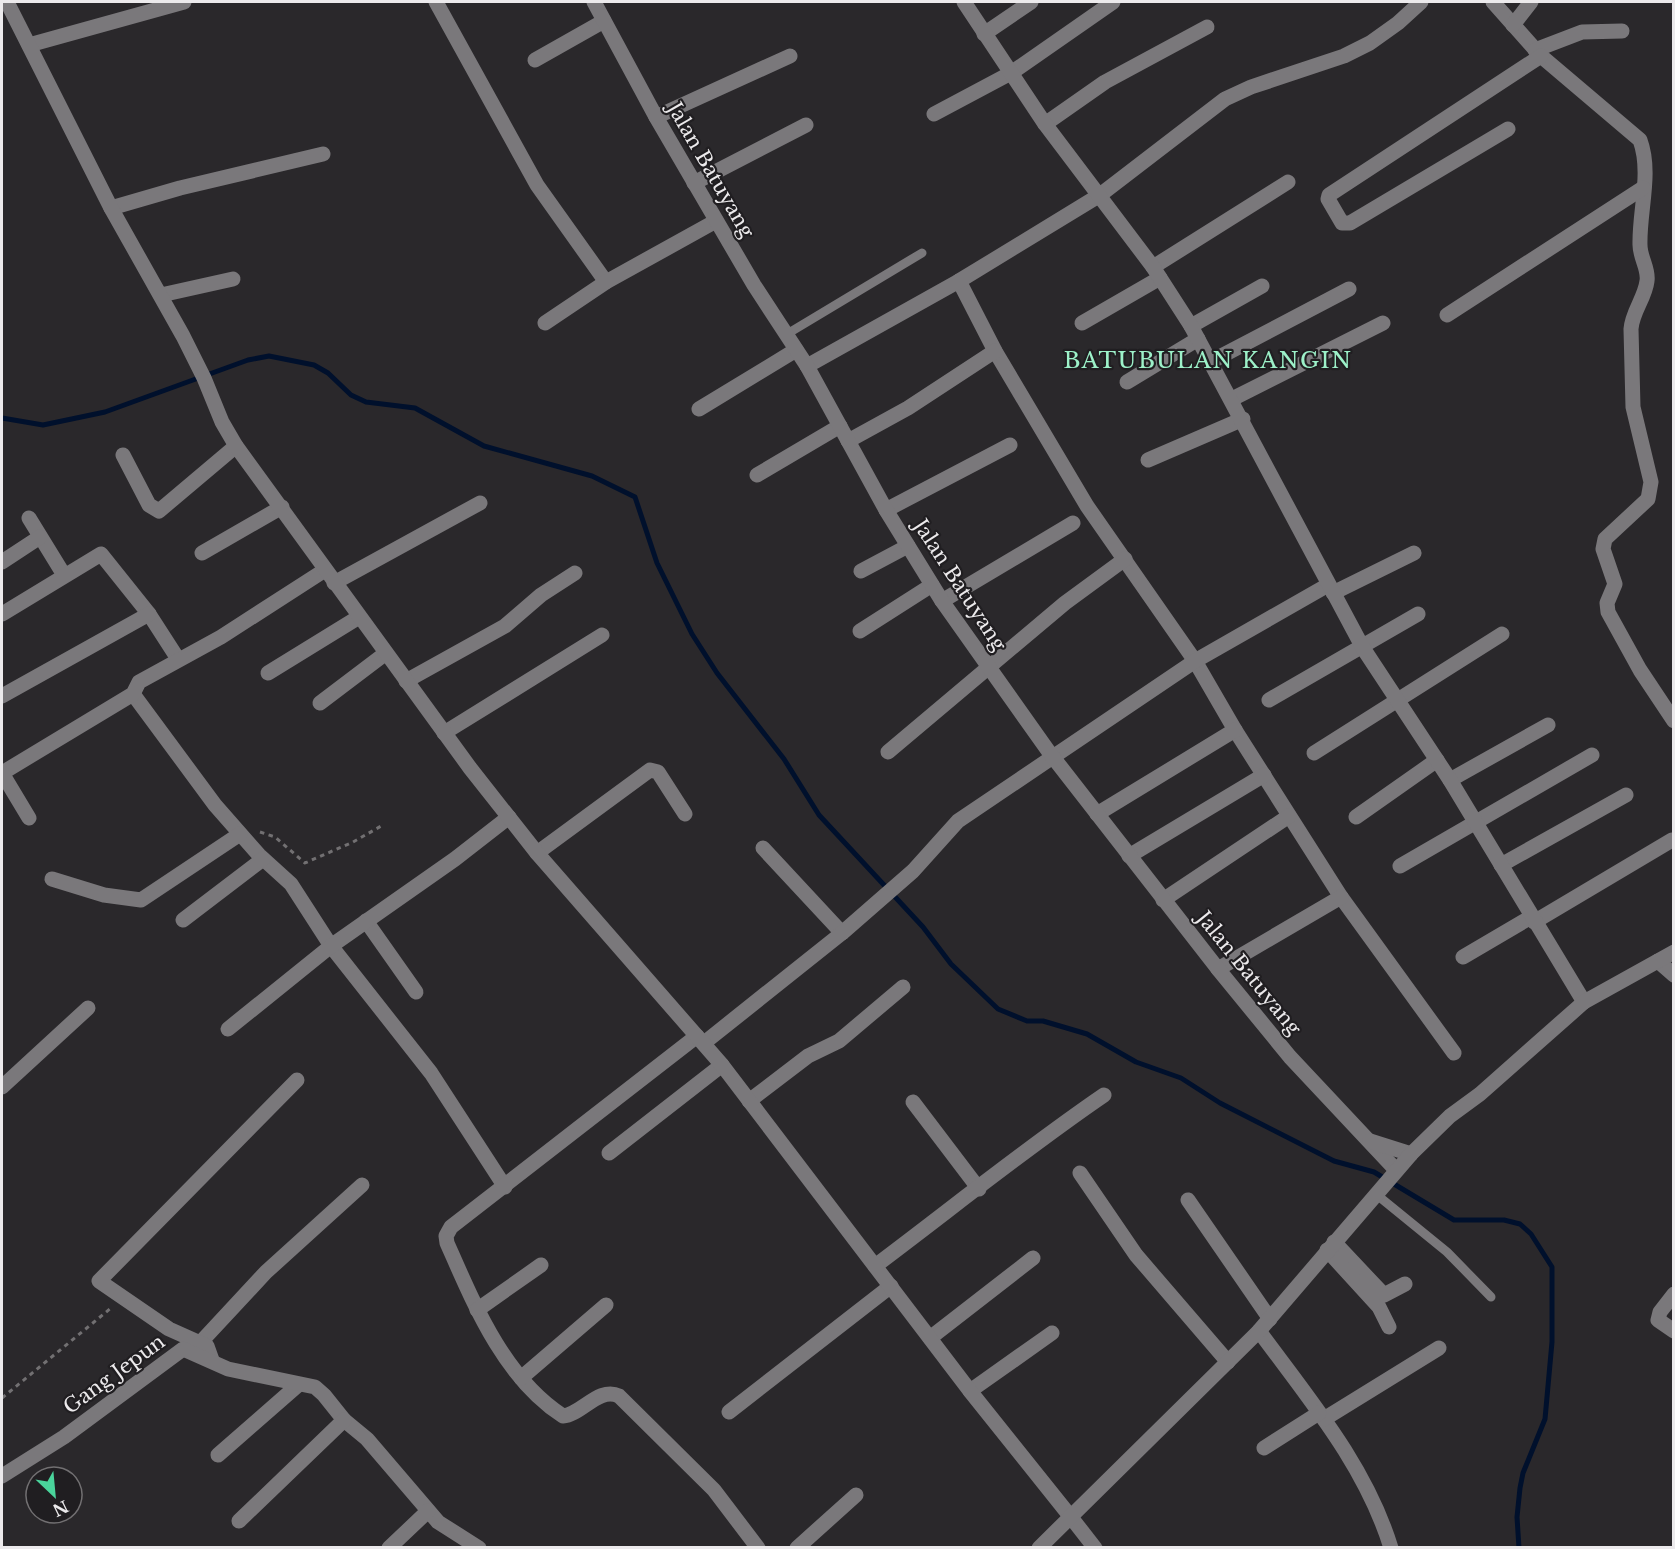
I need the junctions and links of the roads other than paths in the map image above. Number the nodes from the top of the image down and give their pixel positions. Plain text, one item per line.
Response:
1 (7, 2) edge
2 (184, 2) edge
3 (436, 2) edge
4 (594, 2) edge
5 (964, 2) edge
6 (1031, 2) edge
7 (1113, 2) edge
8 (1421, 2) edge
9 (1493, 2) edge
10 (1531, 2) edge
11 (604, 21) junction
12 (1513, 25) junction
13 (1206, 27) dead end
14 (1622, 31) dead end
15 (984, 34) junction
16 (29, 45) junction
17 (1538, 53) junction
18 (790, 57) dead end
19 (536, 60) dead end
20 (1011, 73) junction
21 (934, 114) dead end
22 (656, 117) junction
23 (1045, 124) junction
24 (806, 125) dead end
25 (1508, 129) dead end
26 (323, 154) dead end
27 (1288, 182) dead end
28 (694, 183) junction
29 (1643, 188) junction
30 (1100, 195) junction
31 (111, 208) junction
32 (716, 220) junction
33 (922, 253) dead end
34 (1156, 272) junction
35 (233, 279) dead end
36 (959, 281) junction
37 (606, 282) junction
38 (1262, 286) dead end
39 (1349, 289) dead end
40 (161, 295) junction
41 (1447, 315) dead end
42 (545, 323) dead end
43 (1082, 323) dead end
44 (1383, 323) dead end
45 (1194, 333) junction
46 (787, 334) junction
47 (796, 350) junction
48 (995, 351) junction
49 (1210, 362) junction
50 (807, 366) junction
51 (1127, 381) dead end
52 (1232, 399) junction
53 (699, 409) dead end
54 (1243, 419) junction
55 (840, 426) junction
56 (848, 441) junction
57 (1010, 445) dead end
58 (236, 446) junction
59 (123, 455) dead end
60 (1148, 460) dead end
61 (757, 475) dead end
62 (480, 503) dead end
63 (282, 507) junction
64 (886, 510) junction
65 (29, 518) dead end
66 (1073, 522) dead end
67 (40, 537) junction
68 (908, 546) junction
69 (202, 553) dead end
70 (1414, 553) dead end
71 (1125, 560) junction
72 (2, 562) edge
73 (325, 570) junction
74 (861, 571) dead end
75 (575, 573) dead end
76 (64, 575) junction
77 (334, 583) junction
78 (932, 585) junction
79 (1331, 589) junction
80 (942, 601) junction
81 (2, 614) edge
82 (149, 614) junction
83 (1418, 614) dead end
84 (358, 617) junction
85 (860, 631) dead end
86 (1503, 634) dead end
87 (602, 635) dead end
88 (1363, 648) junction
89 (386, 653) junction
90 (178, 659) junction
91 (1196, 662) junction
92 (988, 666) junction
93 (268, 673) dead end
94 (406, 681) junction
95 (133, 694) junction
96 (2, 696) edge
97 (1397, 699) junction
98 (1269, 700) dead end
99 (320, 703) dead end
100 (1674, 721) edge
101 (1548, 725) dead end
102 (1235, 730) junction
103 (444, 733) junction
104 (888, 752) dead end
105 (1314, 753) dead end
106 (1592, 754) dead end
107 (1053, 758) junction
108 (1437, 760) junction
109 (2, 773) edge
110 (1264, 775) junction
111 (1450, 780) junction
112 (1626, 795) dead end
113 (685, 814) dead end
114 (1097, 814) junction
115 (1289, 816) junction
116 (1356, 816) dead end
117 (509, 817) junction
118 (29, 818) dead end
119 (1476, 823) junction
120 (240, 834) junction
121 (1672, 840) edge
122 (763, 848) dead end
123 (537, 853) junction
124 (1129, 856) junction
125 (263, 859) junction
126 (1501, 865) junction
127 (1400, 866) dead end
128 (52, 879) dead end
129 (1341, 897) junction
130 (1163, 900) junction
131 (183, 920) dead end
132 (1533, 920) junction
133 (366, 921) junction
134 (842, 933) junction
135 (331, 946) junction
136 (1674, 952) edge
137 (1463, 957) dead end
138 (1658, 961) junction
139 (1218, 969) junction
140 (1674, 975) edge
141 (903, 987) dead end
142 (416, 992) dead end
143 (1584, 1002) junction
144 (88, 1008) dead end
145 (228, 1029) dead end
146 (700, 1040) junction
147 (1454, 1053) dead end
148 (722, 1065) junction
149 (297, 1080) dead end
150 (2, 1087) edge
151 (1104, 1095) dead end
152 (749, 1101) junction
153 (914, 1102) dead end
154 (1368, 1140) junction
155 (609, 1153) dead end
156 (1411, 1154) junction
157 (1080, 1173) dead end
158 (1394, 1173) junction
159 (362, 1185) dead end
160 (505, 1186) junction
161 (979, 1189) junction
162 (1378, 1193) junction
163 (1188, 1200) dead end
164 (1330, 1246) junction
165 (1033, 1257) dead end
166 (541, 1265) dead end
167 (875, 1266) junction
168 (1405, 1284) dead end
169 (891, 1286) junction
170 (1674, 1294) edge
171 (1491, 1297) dead end
172 (606, 1305) dead end
173 (477, 1310) junction
174 (1270, 1319) junction
175 (1389, 1327) dead end
176 (1259, 1331) junction
177 (1674, 1331) edge
178 (1052, 1333) dead end
179 (930, 1338) junction
180 (200, 1343) junction
181 (1439, 1348) dead end
182 (213, 1360) junction
183 (1228, 1362) junction
184 (521, 1378) junction
185 (298, 1385) junction
186 (970, 1391) junction
187 (729, 1412) dead end
188 (1322, 1416) junction
189 (344, 1420) junction
190 (1264, 1448) dead end
191 (218, 1455) dead end
192 (2, 1476) edge
193 (856, 1495) dead end
194 (428, 1511) junction
195 (1070, 1516) junction
196 (239, 1521) dead end
197 (479, 1547) edge
198 (389, 1548) edge
199 (758, 1548) edge
200 (797, 1548) edge
201 (1039, 1548) edge
202 (1095, 1548) edge
203 (1392, 1548) edge

1 - 16 street
2 - 16 street
3 - 37 street
4 - 11 street, Jalan Batuyang
5 - 15 street
6 - 15 street
7 - 20 street
8 - 30 street
9 - 12 street
10 - 12 street
11 - 19 street
11 - 22 street, Jalan Batuyang
12 - 17 street
13 - 23 street
14 - 17 street
15 - 20 street
16 - 31 street
17 - 25 street
17 - 29 street
18 - 22 street
20 - 21 street
20 - 23 street
22 - 28 street, Jalan Batuyang
23 - 30 street
24 - 28 street
26 - 31 street
27 - 34 street
28 - 32 street, Jalan Batuyang
29 - 41 street
29 - 100 street
30 - 34 street
30 - 36 street
31 - 40 street
32 - 37 street
32 - 46 street, Jalan Batuyang
33 - 46 lane
34 - 43 street
34 - 45 street
35 - 40 street
36 - 48 street
36 - 50 street
37 - 42 street
38 - 45 street
39 - 49 street
40 - 58 street
44 - 52 street
45 - 49 street
45 - 51 street
46 - 47 street, Jalan Batuyang
47 - 50 street, Jalan Batuyang
47 - 53 street
48 - 56 street
48 - 71 street
49 - 52 street
50 - 55 street, Jalan Batuyang
52 - 54 street
54 - 60 street
54 - 79 street
55 - 56 street, Jalan Batuyang
55 - 61 street
56 - 64 street, Jalan Batuyang
57 - 64 street
58 - 59 street
58 - 63 street
62 - 77 street
63 - 69 street
63 - 73 street
64 - 68 street, Jalan Batuyang
65 - 67 street
66 - 80 street
67 - 72 street
67 - 76 street
68 - 74 street
68 - 78 street, Jalan Batuyang
70 - 79 street
71 - 91 street
71 - 92 street
73 - 77 street
73 - 90 street
75 - 94 street
76 - 81 street
76 - 82 street
77 - 84 street
78 - 80 street, Jalan Batuyang
78 - 85 street
79 - 88 street
79 - 91 street
80 - 92 street, Jalan Batuyang
82 - 90 street
82 - 96 street
83 - 88 street
84 - 89 street
84 - 93 street
86 - 97 street
87 - 103 street
88 - 97 street
88 - 98 street
89 - 94 street
89 - 99 street
90 - 95 street
91 - 102 street
91 - 107 street
92 - 104 street
92 - 107 street, Jalan Batuyang
94 - 103 street
95 - 109 street
95 - 120 street
97 - 105 street
97 - 108 street
101 - 111 street
102 - 110 street
102 - 114 street
103 - 117 street
106 - 119 street
107 - 114 street, Jalan Batuyang
107 - 134 street
108 - 111 street
108 - 116 street
109 - 118 street
110 - 115 street
110 - 124 street
111 - 119 street
112 - 126 street
113 - 123 street
114 - 124 street, Jalan Batuyang
115 - 129 street
115 - 130 street
117 - 123 street
117 - 133 street
119 - 126 street
119 - 127 street
120 - 125 street
120 - 128 street
121 - 132 street
122 - 134 street
123 - 146 street
124 - 130 street, Jalan Batuyang
125 - 131 street
125 - 135 street
126 - 132 street
129 - 139 street
129 - 147 street
130 - 139 street, Jalan Batuyang
132 - 137 street
132 - 143 street
133 - 135 street
133 - 142 street
134 - 146 street
135 - 145 street
135 - 160 street
136 - 138 street
138 - 140 street
138 - 143 street
139 - 154 street, Jalan Batuyang
141 - 152 street
143 - 156 street
144 - 150 street
146 - 148 street
146 - 160 street
148 - 152 street
148 - 155 street
149 - 180 street
151 - 161 street
152 - 167 street
153 - 161 street
154 - 156 street, Jalan Batuyang
154 - 158 street, Jalan Batuyang
156 - 158 street
157 - 183 street
158 - 162 street
159 - 180 street
160 - 173 street
161 - 167 street
162 - 164 street
162 - 171 lane
163 - 174 street
164 - 168 street
164 - 174 street
164 - 175 street
165 - 179 street
166 - 173 street
167 - 169 street
169 - 179 street
169 - 187 street
170 - 177 street
172 - 184 street
173 - 184 street
174 - 176 street
176 - 183 street
176 - 188 street
178 - 186 street
179 - 186 street
180 - 182 street
181 - 188 street
182 - 185 street, Gang Jepun
182 - 192 street, Gang Jepun
183 - 195 street
184 - 199 street
185 - 189 street, Gang Jepun
185 - 191 street
186 - 195 street
188 - 190 street
188 - 203 street
189 - 194 street, Gang Jepun
189 - 196 street
193 - 200 street
194 - 197 street, Gang Jepun
194 - 198 street
195 - 201 street
195 - 202 street

